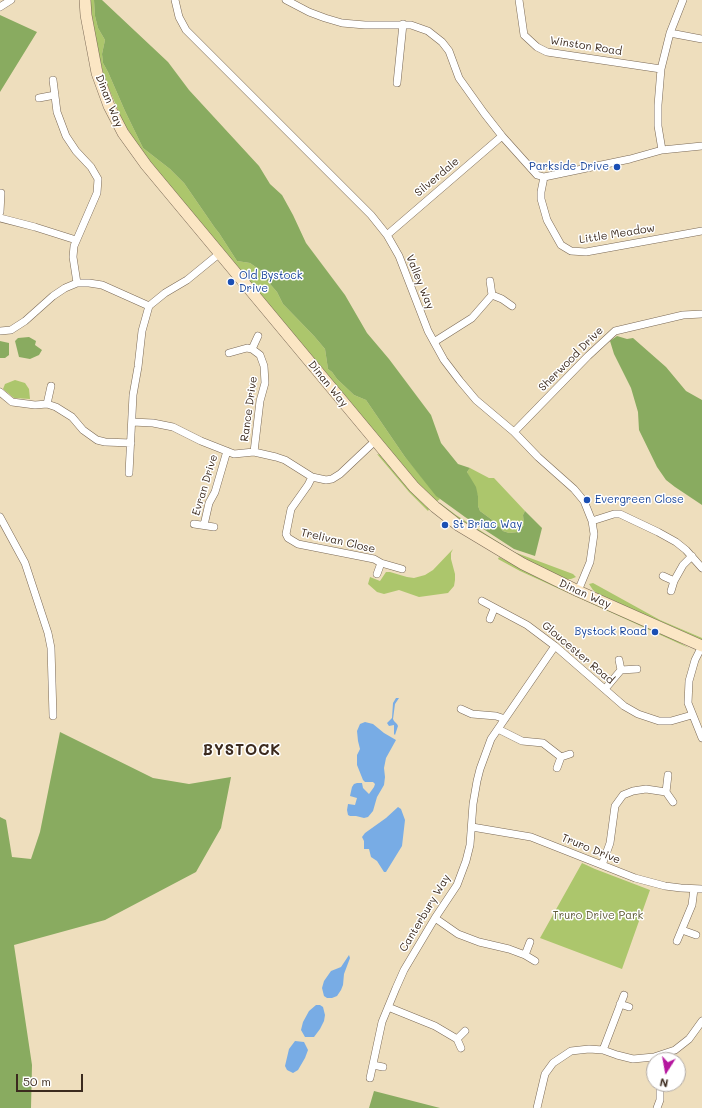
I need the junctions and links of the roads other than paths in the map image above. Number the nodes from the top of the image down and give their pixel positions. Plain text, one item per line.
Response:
1 (11, 0) edge
2 (85, 0) edge
3 (175, 0) edge
4 (286, 0) edge
5 (519, 0) edge
6 (683, 0) edge
7 (0, 7) edge
8 (403, 24) junction
9 (670, 33) junction
10 (702, 39) edge
11 (661, 69) junction
12 (53, 80) dead end
13 (397, 83) dead end
14 (56, 95) junction
15 (39, 98) dead end
16 (502, 136) junction
17 (702, 146) edge
18 (662, 150) junction
19 (544, 177) junction
20 (1, 194) edge
21 (0, 212) edge
22 (0, 218) edge
23 (702, 231) edge
24 (387, 235) junction
25 (76, 240) junction
26 (220, 253) junction
27 (490, 281) dead end
28 (77, 283) junction
29 (492, 295) junction
30 (149, 306) junction
31 (512, 306) dead end
32 (702, 314) edge
33 (0, 331) edge
34 (258, 336) dead end
35 (434, 342) junction
36 (252, 349) junction
37 (229, 353) dead end
38 (51, 386) dead end
39 (0, 392) edge
40 (47, 404) junction
41 (132, 422) junction
42 (514, 432) junction
43 (375, 441) junction
44 (131, 443) junction
45 (227, 451) junction
46 (254, 452) junction
47 (129, 473) dead end
48 (312, 477) junction
49 (0, 517) edge
50 (592, 521) junction
51 (194, 524) dead end
52 (204, 525) junction
53 (214, 527) dead end
54 (692, 556) junction
55 (381, 563) junction
56 (702, 568) edge
57 (402, 569) dead end
58 (377, 574) dead end
59 (663, 576) dead end
60 (674, 581) junction
61 (578, 591) junction
62 (671, 591) dead end
63 (482, 601) dead end
64 (494, 608) junction
65 (490, 619) dead end
66 (555, 646) junction
67 (702, 646) edge
68 (619, 660) dead end
69 (637, 669) dead end
70 (621, 670) junction
71 (605, 689) junction
72 (460, 709) dead end
73 (692, 715) junction
74 (53, 716) dead end
75 (505, 719) junction
76 (498, 728) junction
77 (702, 738) edge
78 (570, 754) dead end
79 (561, 757) junction
80 (557, 768) dead end
81 (668, 775) dead end
82 (666, 792) junction
83 (673, 802) dead end
84 (472, 827) junction
85 (602, 865) junction
86 (698, 889) edge
87 (435, 918) junction
88 (682, 930) junction
89 (696, 935) dead end
90 (677, 941) dead end
91 (530, 942) dead end
92 (525, 955) junction
93 (535, 960) dead end
94 (624, 995) dead end
95 (620, 1004) junction
96 (388, 1007) junction
97 (629, 1007) dead end
98 (702, 1021) edge
99 (464, 1031) dead end
100 (457, 1039) junction
101 (461, 1048) dead end
102 (603, 1050) junction
103 (670, 1052) edge
104 (646, 1059) edge
105 (373, 1065) junction
106 (383, 1067) dead end
107 (370, 1078) dead end
108 (660, 1092) edge
109 (537, 1108) edge
110 (656, 1108) edge

1 - 7 street
2 - 26 street, Dinan Way
3 - 24 street, Valley Way
4 - 8 street
5 - 11 street, Winston Road
6 - 9 street
8 - 13 street
8 - 16 street
9 - 10 street
9 - 11 street
11 - 18 street
12 - 14 street
14 - 15 street
14 - 25 street
16 - 19 street
16 - 24 street, Silverdale
17 - 18 street
18 - 19 street
19 - 23 street, Little Meadow
20 - 21 street
22 - 25 street
24 - 35 street, Valley Way
25 - 28 street
26 - 30 street
26 - 43 street, Dinan Way
27 - 29 street
28 - 30 street
28 - 33 street
29 - 31 street
29 - 35 street
30 - 41 street
32 - 42 street, Sherwood Drive
34 - 36 street
35 - 42 street, Valley Way
36 - 37 street
36 - 46 street, Rance Drive
38 - 40 street
39 - 40 street
40 - 44 street
41 - 44 street
41 - 45 street
42 - 50 street, Valley Way
43 - 48 street
43 - 61 street, Dinan Way
44 - 47 street
45 - 46 street
45 - 52 street, Evran Drive
46 - 48 street
48 - 55 street, Trelivan Close
49 - 74 street
50 - 54 street
50 - 61 street, Valley Way
51 - 52 street, Evran Drive
52 - 53 street, Evran Drive
54 - 56 street
54 - 60 street
55 - 57 street, Trelivan Close
55 - 58 street, Trelivan Close
59 - 60 street
60 - 62 street
61 - 67 street, Dinan Way
63 - 64 street, Gloucester Road
64 - 65 street
64 - 66 street, Gloucester Road
66 - 71 street, Gloucester Road
66 - 75 street, Canterbury Way
67 - 73 street
68 - 70 street
69 - 70 street
70 - 71 street
71 - 73 street, Gloucester Road
72 - 75 street
73 - 77 street
75 - 76 street, Canterbury Way
76 - 79 street
76 - 84 street, Canterbury Way
78 - 79 street
79 - 80 street
81 - 82 street
82 - 83 street
82 - 85 street
84 - 85 street, Truro Drive
84 - 87 street, Canterbury Way
85 - 86 street, Truro Drive
86 - 88 street
87 - 92 street
87 - 96 street, Canterbury Way
88 - 89 street
88 - 90 street
91 - 92 street
92 - 93 street
94 - 95 street
95 - 97 street
95 - 102 street
96 - 100 street
96 - 105 street, Canterbury Way
98 - 103 street
99 - 100 street
100 - 101 street
102 - 104 street
102 - 109 street
105 - 106 street
105 - 107 street, Canterbury Way
108 - 110 street

